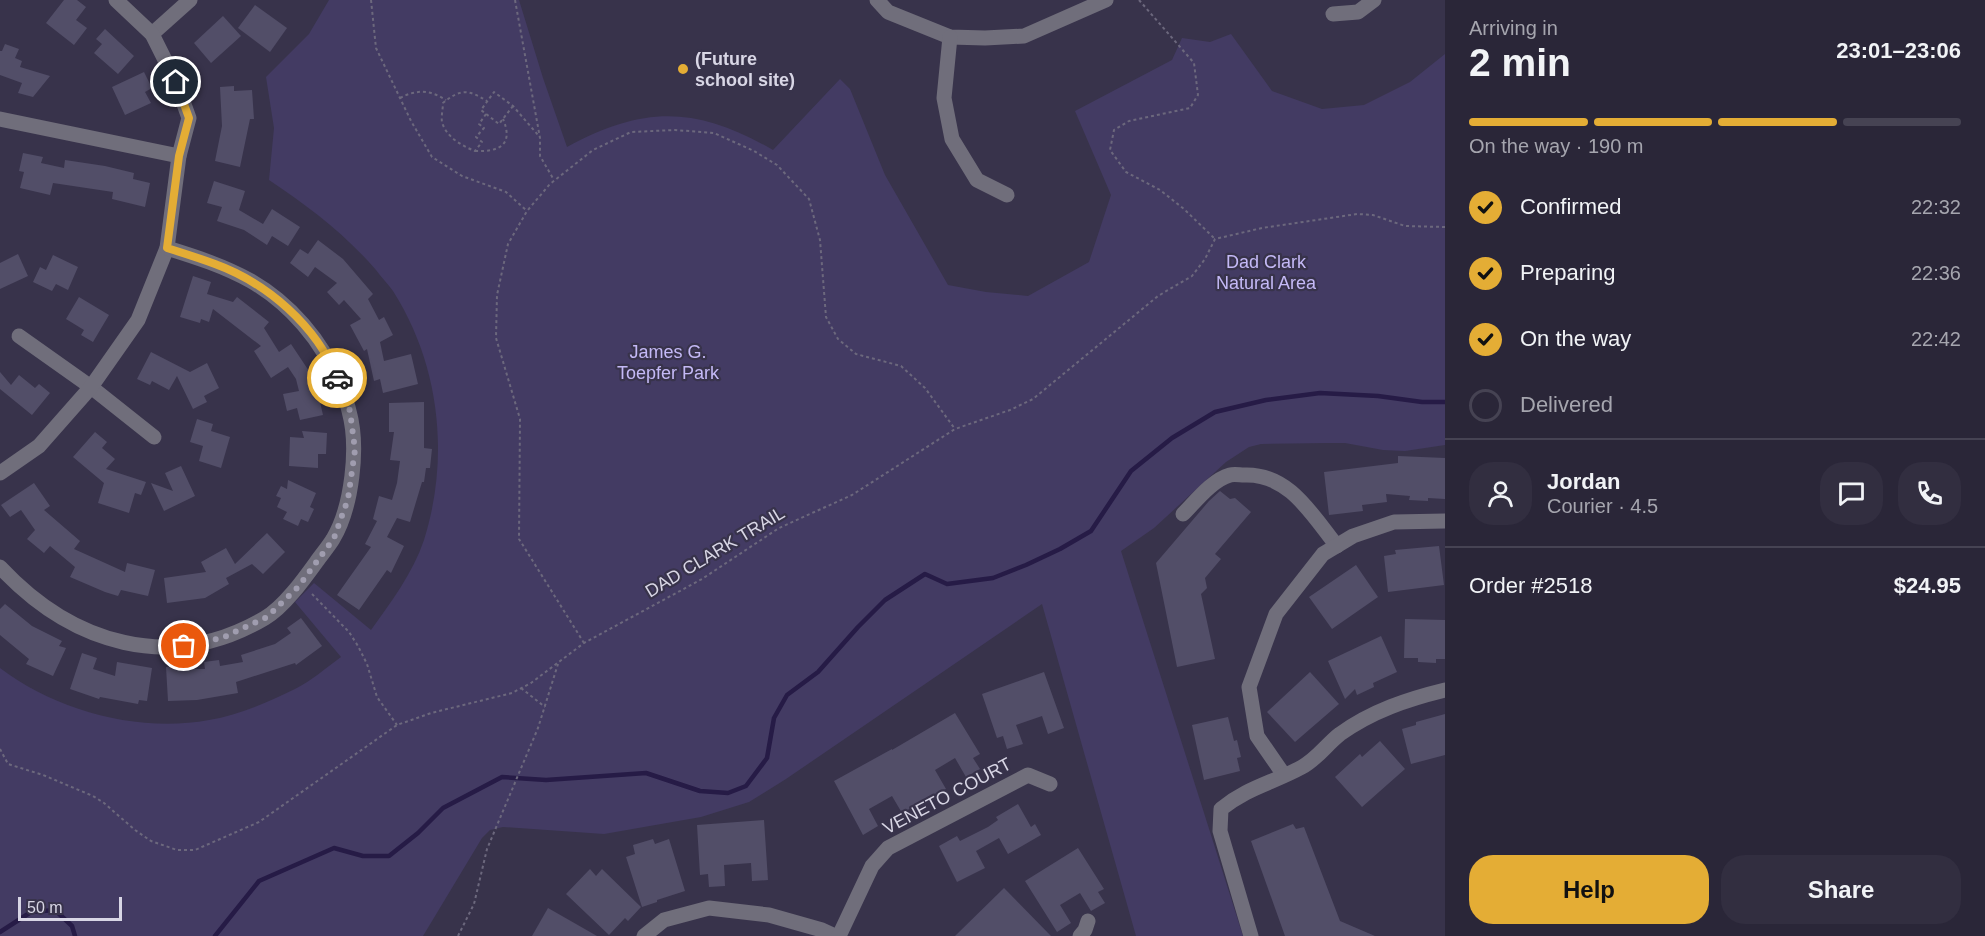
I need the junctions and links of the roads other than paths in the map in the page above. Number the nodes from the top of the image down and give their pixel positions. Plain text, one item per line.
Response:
1 (116, 0) edge
2 (190, 0) edge
3 (877, 0) edge
4 (1106, 0) edge
5 (1374, 0) edge
6 (1333, 14) dead end
7 (152, 34) junction
8 (950, 37) junction
9 (0, 119) edge
10 (179, 156) junction
11 (1007, 195) dead end
12 (167, 248) junction
13 (20, 336) dead end
14 (91, 387) junction
15 (154, 437) dead end
16 (0, 473) edge
17 (1183, 514) dead end
18 (1445, 521) edge
19 (1336, 546) junction
20 (0, 567) edge
21 (1445, 690) edge
22 (1284, 775) junction
23 (1050, 784) dead end
24 (1088, 921) dead end
25 (644, 936) edge
26 (837, 936) edge
27 (1080, 936) edge
28 (1251, 936) edge

1 - 7 street
2 - 7 street
3 - 8 street
4 - 8 street
5 - 6 street
7 - 10 street
8 - 11 street
9 - 10 street
10 - 12 street
12 - 14 street
12 - 20 street
13 - 14 street
14 - 15 street
14 - 16 street
17 - 19 street
18 - 19 street
19 - 22 street
21 - 22 street
22 - 28 street
23 - 26 street, VENETO COURT
24 - 27 street
25 - 26 street

